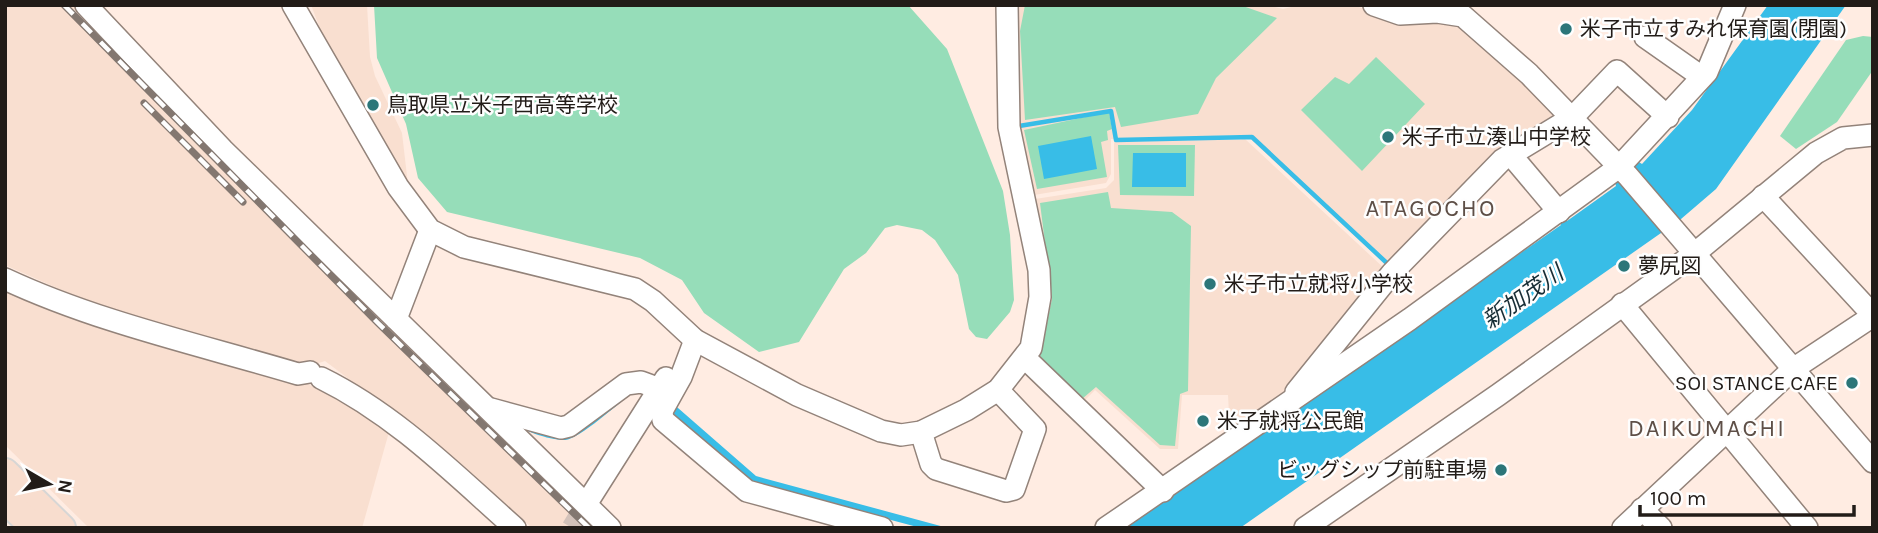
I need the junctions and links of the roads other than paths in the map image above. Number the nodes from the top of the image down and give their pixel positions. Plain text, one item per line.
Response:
1 (86, 5) edge
2 (293, 5) edge
3 (1007, 5) edge
4 (1374, 5) edge
5 (1735, 5) edge
6 (1645, 37) dead end
7 (1702, 77) junction
8 (1573, 117) junction
9 (1668, 117) junction
10 (1873, 135) edge
11 (1511, 155) junction
12 (1624, 171) junction
13 (1763, 196) junction
14 (1559, 212) junction
15 (430, 230) junction
16 (1694, 254) junction
17 (5, 279) edge
18 (1622, 304) junction
19 (1873, 315) edge
20 (396, 319) junction
21 (695, 340) junction
22 (1025, 358) junction
23 (1793, 369) junction
24 (998, 390) junction
25 (660, 398) junction
26 (1287, 405) junction
27 (489, 409) junction
28 (1729, 429) junction
29 (920, 432) junction
30 (1873, 462) edge
31 (5, 472) edge
32 (1163, 491) junction
33 (590, 498) tunnel mouth
34 (5, 500) edge
35 (1642, 509) junction
36 (819, 520) edge
37 (35, 528) edge
38 (62, 528) edge
39 (515, 528) edge
40 (610, 528) edge
41 (881, 528) edge
42 (1106, 528) edge
43 (1305, 528) edge
44 (1623, 528) edge
45 (1661, 528) edge
46 (1807, 528) edge

1 - 20 street
2 - 15 street
3 - 22 street
4 - 8 street
5 - 7 street
6 - 7 street
7 - 9 street
8 - 9 street
8 - 11 street
8 - 12 street
9 - 12 street
10 - 13 street
11 - 14 street
11 - 26 street
12 - 14 street
12 - 16 street
13 - 16 street
13 - 19 street
14 - 26 street
15 - 20 street
15 - 21 street
16 - 18 street
16 - 23 street
17 - 39 street
18 - 28 street
18 - 43 street
19 - 23 street
20 - 27 street
21 - 25 street
21 - 29 street
22 - 24 street
22 - 32 street
23 - 28 street
23 - 30 street
24 - 29 street
24 - 29 street
25 - 27 street
25 - 33 street
25 - 36 street
26 - 32 street
27 - 40 street
28 - 35 street
28 - 46 street
31 - 38 main road
32 - 42 street
34 - 37 main road
35 - 44 street
35 - 45 street
36 - 41 street

